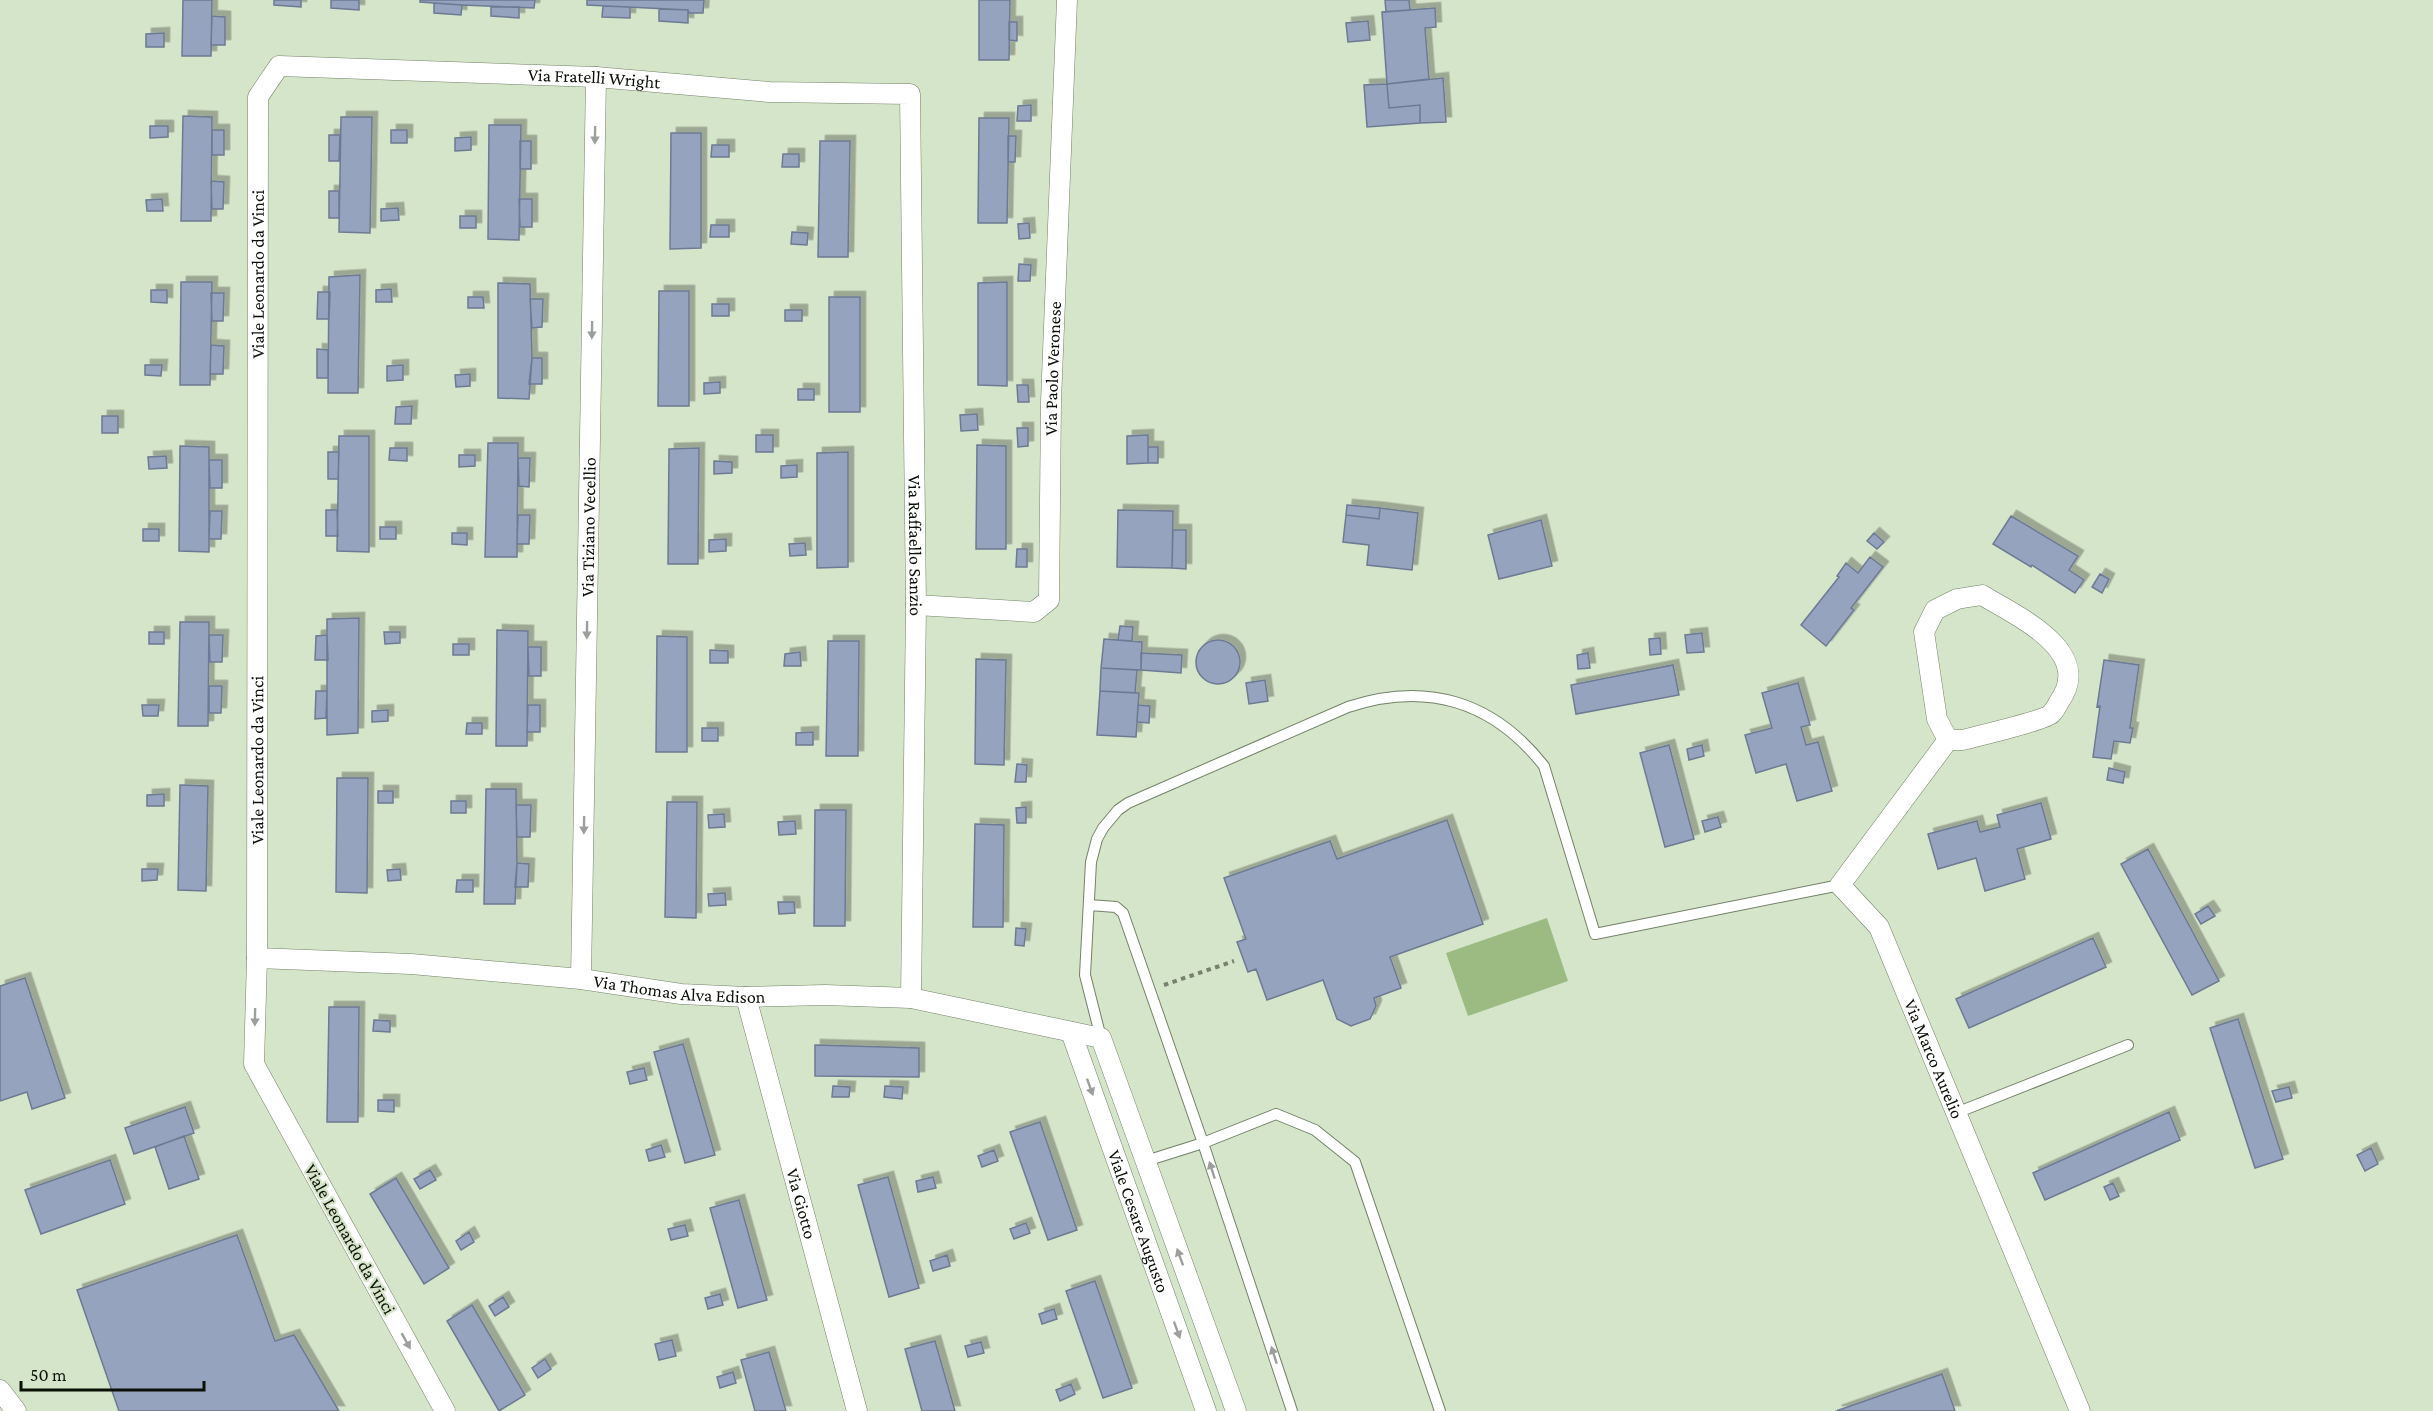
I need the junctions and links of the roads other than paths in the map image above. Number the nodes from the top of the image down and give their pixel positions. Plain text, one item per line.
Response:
1 (1067, 0) edge
2 (279, 66) joint
3 (596, 76) junction
4 (910, 94) joint
5 (916, 605) junction
6 (1948, 740) junction
7 (1840, 885) junction
8 (1089, 905) junction
9 (257, 958) junction
10 (581, 979) junction
11 (746, 997) junction
12 (910, 998) junction
13 (1071, 1032) junction
14 (1101, 1038) junction
15 (2128, 1045) dead end
16 (1956, 1113) junction
17 (1203, 1143) junction
18 (1146, 1161) junction
19 (0, 1390) edge
20 (16, 1411) edge
21 (445, 1411) edge
22 (857, 1411) edge
23 (1206, 1411) edge
24 (1236, 1411) edge
25 (1292, 1411) edge
26 (1440, 1411) edge
27 (2080, 1411) edge

1 - 5 street, Via Paolo Veronese
2 - 3 street, Via Fratelli Wright
2 - 9 street, Viale Leonardo da Vinci
3 - 4 street, Via Fratelli Wright
3 -> 10 street, Via Tiziano Vecellio
4 - 5 street, Via Raffaello Sanzio
5 - 12 street, Via Raffaello Sanzio
6 - 6 street
6 - 7 street
7 - 8 lane
7 - 16 street, Via Marco Aurelio
8 - 14 lane
8 - 17 lane
9 - 10 street, Via Thomas Alva Edison
9 -> 21 street, Viale Leonardo da Vinci
10 - 11 street, Via Thomas Alva Edison
11 - 12 street, Via Thomas Alva Edison
11 - 22 street, Via Giotto
12 - 13 street, Via Thomas Alva Edison
13 - 14 street, Via Thomas Alva Edison
13 -> 23 street, Viale Cesare Augusto
14 - 18 street, Viale Cesare Augusto
15 - 16 lane
16 - 27 street, Via Marco Aurelio
17 - 18 lane
25 -> 17 lane
17 - 26 lane
24 -> 18 street, Viale Cesare Augusto
19 - 20 street

